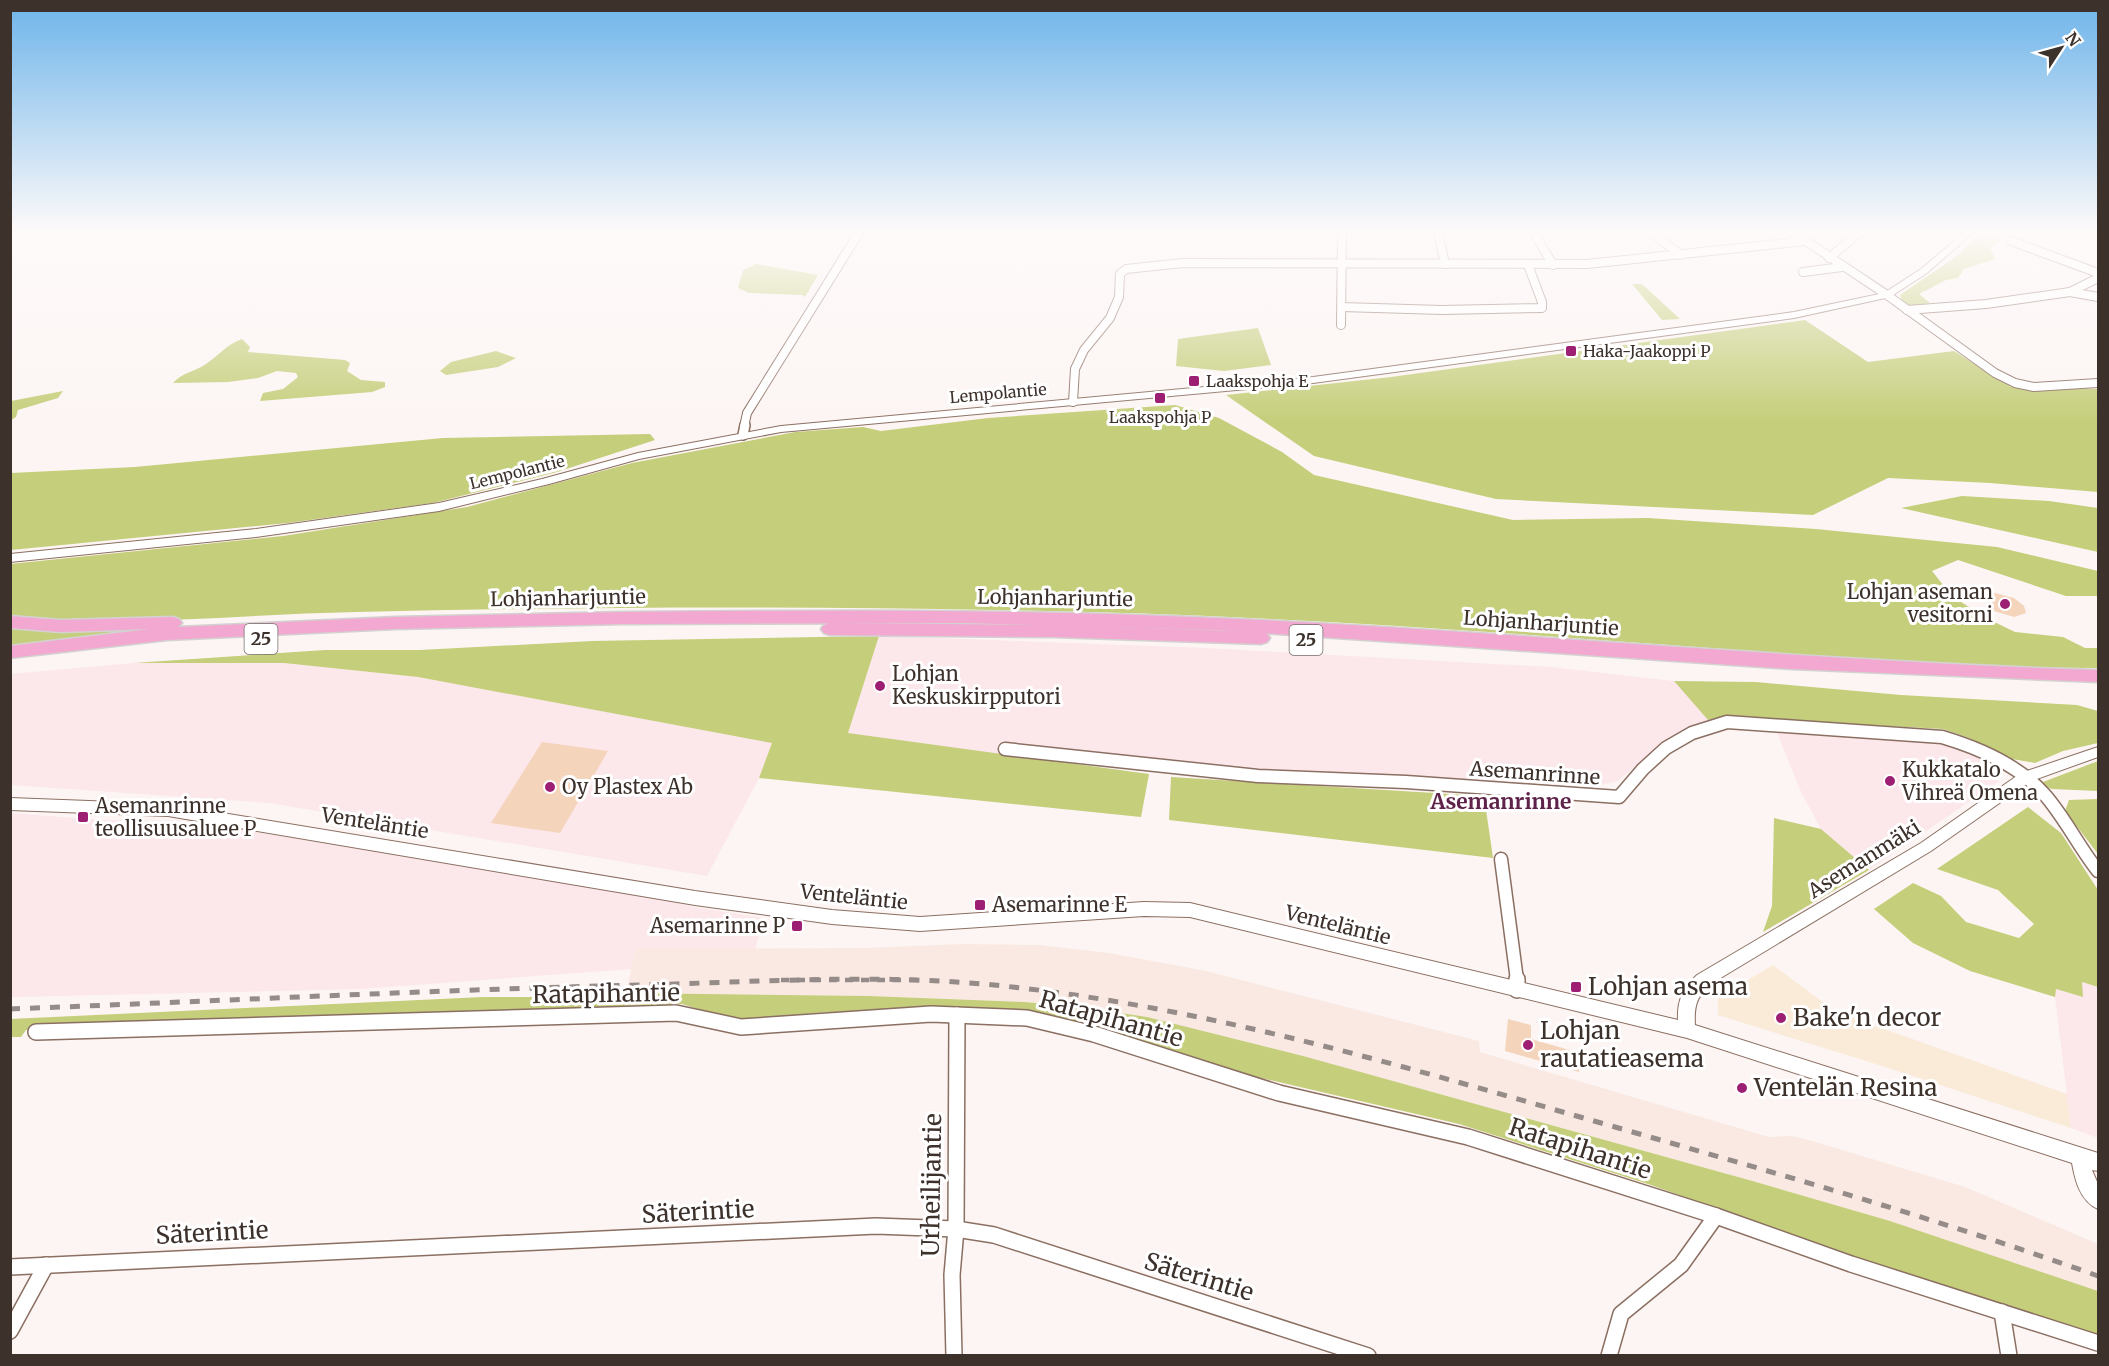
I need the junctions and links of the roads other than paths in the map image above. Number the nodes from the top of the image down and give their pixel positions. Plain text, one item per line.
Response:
1 (820, 295) edge
2 (1119, 295) edge
3 (1342, 295) edge
4 (1539, 295) edge
5 (1887, 295) joint
6 (2051, 295) edge
7 (1342, 307) junction
8 (1907, 310) junction
9 (1341, 326) dead end
10 (2098, 383) edge
11 (1073, 402) junction
12 (743, 435) junction
13 (10, 558) edge
14 (10, 622) edge
15 (375, 624) junction
16 (10, 651) edge
17 (10, 660) edge
18 (2098, 676) edge
19 (2098, 688) edge
20 (1005, 749) dead end
21 (2098, 752) edge
22 (2026, 777) junction
23 (10, 804) edge
24 (1502, 859) dead end
25 (2098, 871) edge
26 (1517, 990) junction
27 (957, 1015) junction
28 (1687, 1030) junction
29 (36, 1032) dead end
30 (2080, 1156) junction
31 (2098, 1162) edge
32 (2098, 1199) edge
33 (1716, 1216) junction
34 (956, 1229) junction
35 (46, 1265) junction
36 (10, 1268) edge
37 (2002, 1312) junction
38 (10, 1331) edge
39 (2098, 1343) edge
40 (954, 1356) edge
41 (1368, 1356) edge
42 (1608, 1356) edge
43 (2009, 1356) edge

1 - 12 street
2 - 11 street
3 - 7 street
4 - 7 street
5 - 8 street
5 - 11 street, Lempolantie
6 - 8 street
7 - 9 street
8 - 10 street
11 - 12 street, Lempolantie
12 - 13 street, Lempolantie
14 - 15 highway
15 - 16 highway, Lohjanharjuntie / 25
15 - 18 highway, Lohjanharjuntie / 25
17 - 19 highway, Lohjanharjuntie / 25
20 - 22 street, Asemanrinne
21 - 22 street, Asemanmäki
22 - 25 street
22 - 28 street, Asemanmäki
23 - 26 street, Venteläntie
24 - 26 street
26 - 28 street, Venteläntie
27 - 29 street, Ratapihantie
27 - 33 street, Ratapihantie
27 - 34 street, Urheilijantie
28 - 30 street, Venteläntie
30 - 31 street, Venteläntie
30 - 32 street
33 - 37 street, Ratapihantie
33 - 42 street
34 - 35 street, Säterintie
34 - 40 street, Urheilijantie
34 - 41 street, Säterintie
35 - 36 street, Säterintie
35 - 38 street
37 - 39 street, Ratapihantie
37 - 43 street

